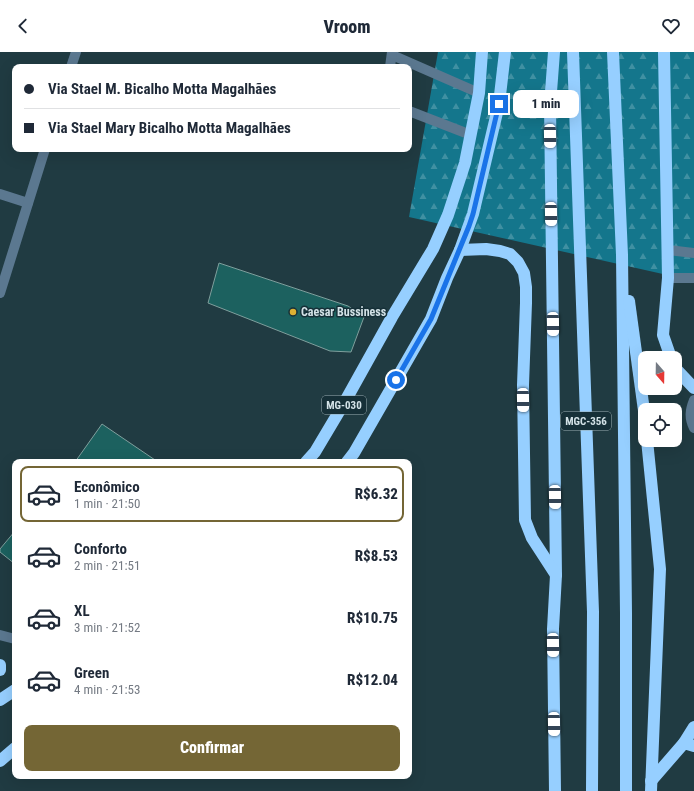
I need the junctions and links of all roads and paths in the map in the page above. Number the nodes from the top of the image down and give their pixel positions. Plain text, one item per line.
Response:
1 (76, 52) edge
2 (482, 52) edge
3 (505, 52) edge
4 (554, 52) edge
5 (573, 52) edge
6 (613, 52) edge
7 (664, 52) edge
8 (392, 53) edge
9 (72, 64) edge
10 (390, 64) edge
11 (478, 93) junction
12 (412, 111) edge
13 (471, 136) junction
14 (44, 152) edge
15 (0, 194) edge
16 (28, 203) junction
17 (460, 250) junction
18 (668, 250) junction
19 (694, 252) edge
20 (622, 255) junction
21 (668, 278) junction
22 (694, 278) edge
23 (0, 293) edge
24 (669, 351) edge
25 (682, 375) edge
26 (694, 388) edge
27 (694, 400) edge
28 (643, 403) edge
29 (694, 428) edge
30 (648, 447) edge
31 (309, 459) edge
32 (349, 459) edge
33 (556, 575) junction
34 (0, 635) edge
35 (12, 638) edge
36 (0, 665) edge
37 (0, 670) edge
38 (12, 692) edge
39 (0, 700) edge
40 (694, 727) edge
41 (689, 745) edge
42 (12, 751) edge
43 (0, 761) edge
44 (651, 786) edge
45 (555, 791) edge
46 (592, 791) edge
47 (626, 791) edge

1 - 9 street
2 - 11 highway, MG-030
3 - 17 highway, MG-030
4 - 33 highway, MGC-356
5 - 46 highway, MGC-356
6 - 20 highway, MGC-356
7 - 18 highway
8 - 10 street
8 - 11 street
11 - 13 highway, MG-030
12 - 13 street
13 - 31 highway, MG-030
14 - 16 street
15 - 16 street
16 - 23 street
17 - 32 highway, MG-030
17 - 33 highway
18 - 19 street
18 - 21 highway
20 - 28 highway, MGC-356
20 - 47 highway, MGC-356
21 - 22 street
21 - 24 highway
25 - 26 highway
27 - 29 street
30 - 44 highway
33 - 45 highway, MGC-356
34 - 35 street
36 - 37 highway
38 - 39 highway
40 - 41 highway
41 - 44 highway
42 - 43 highway

